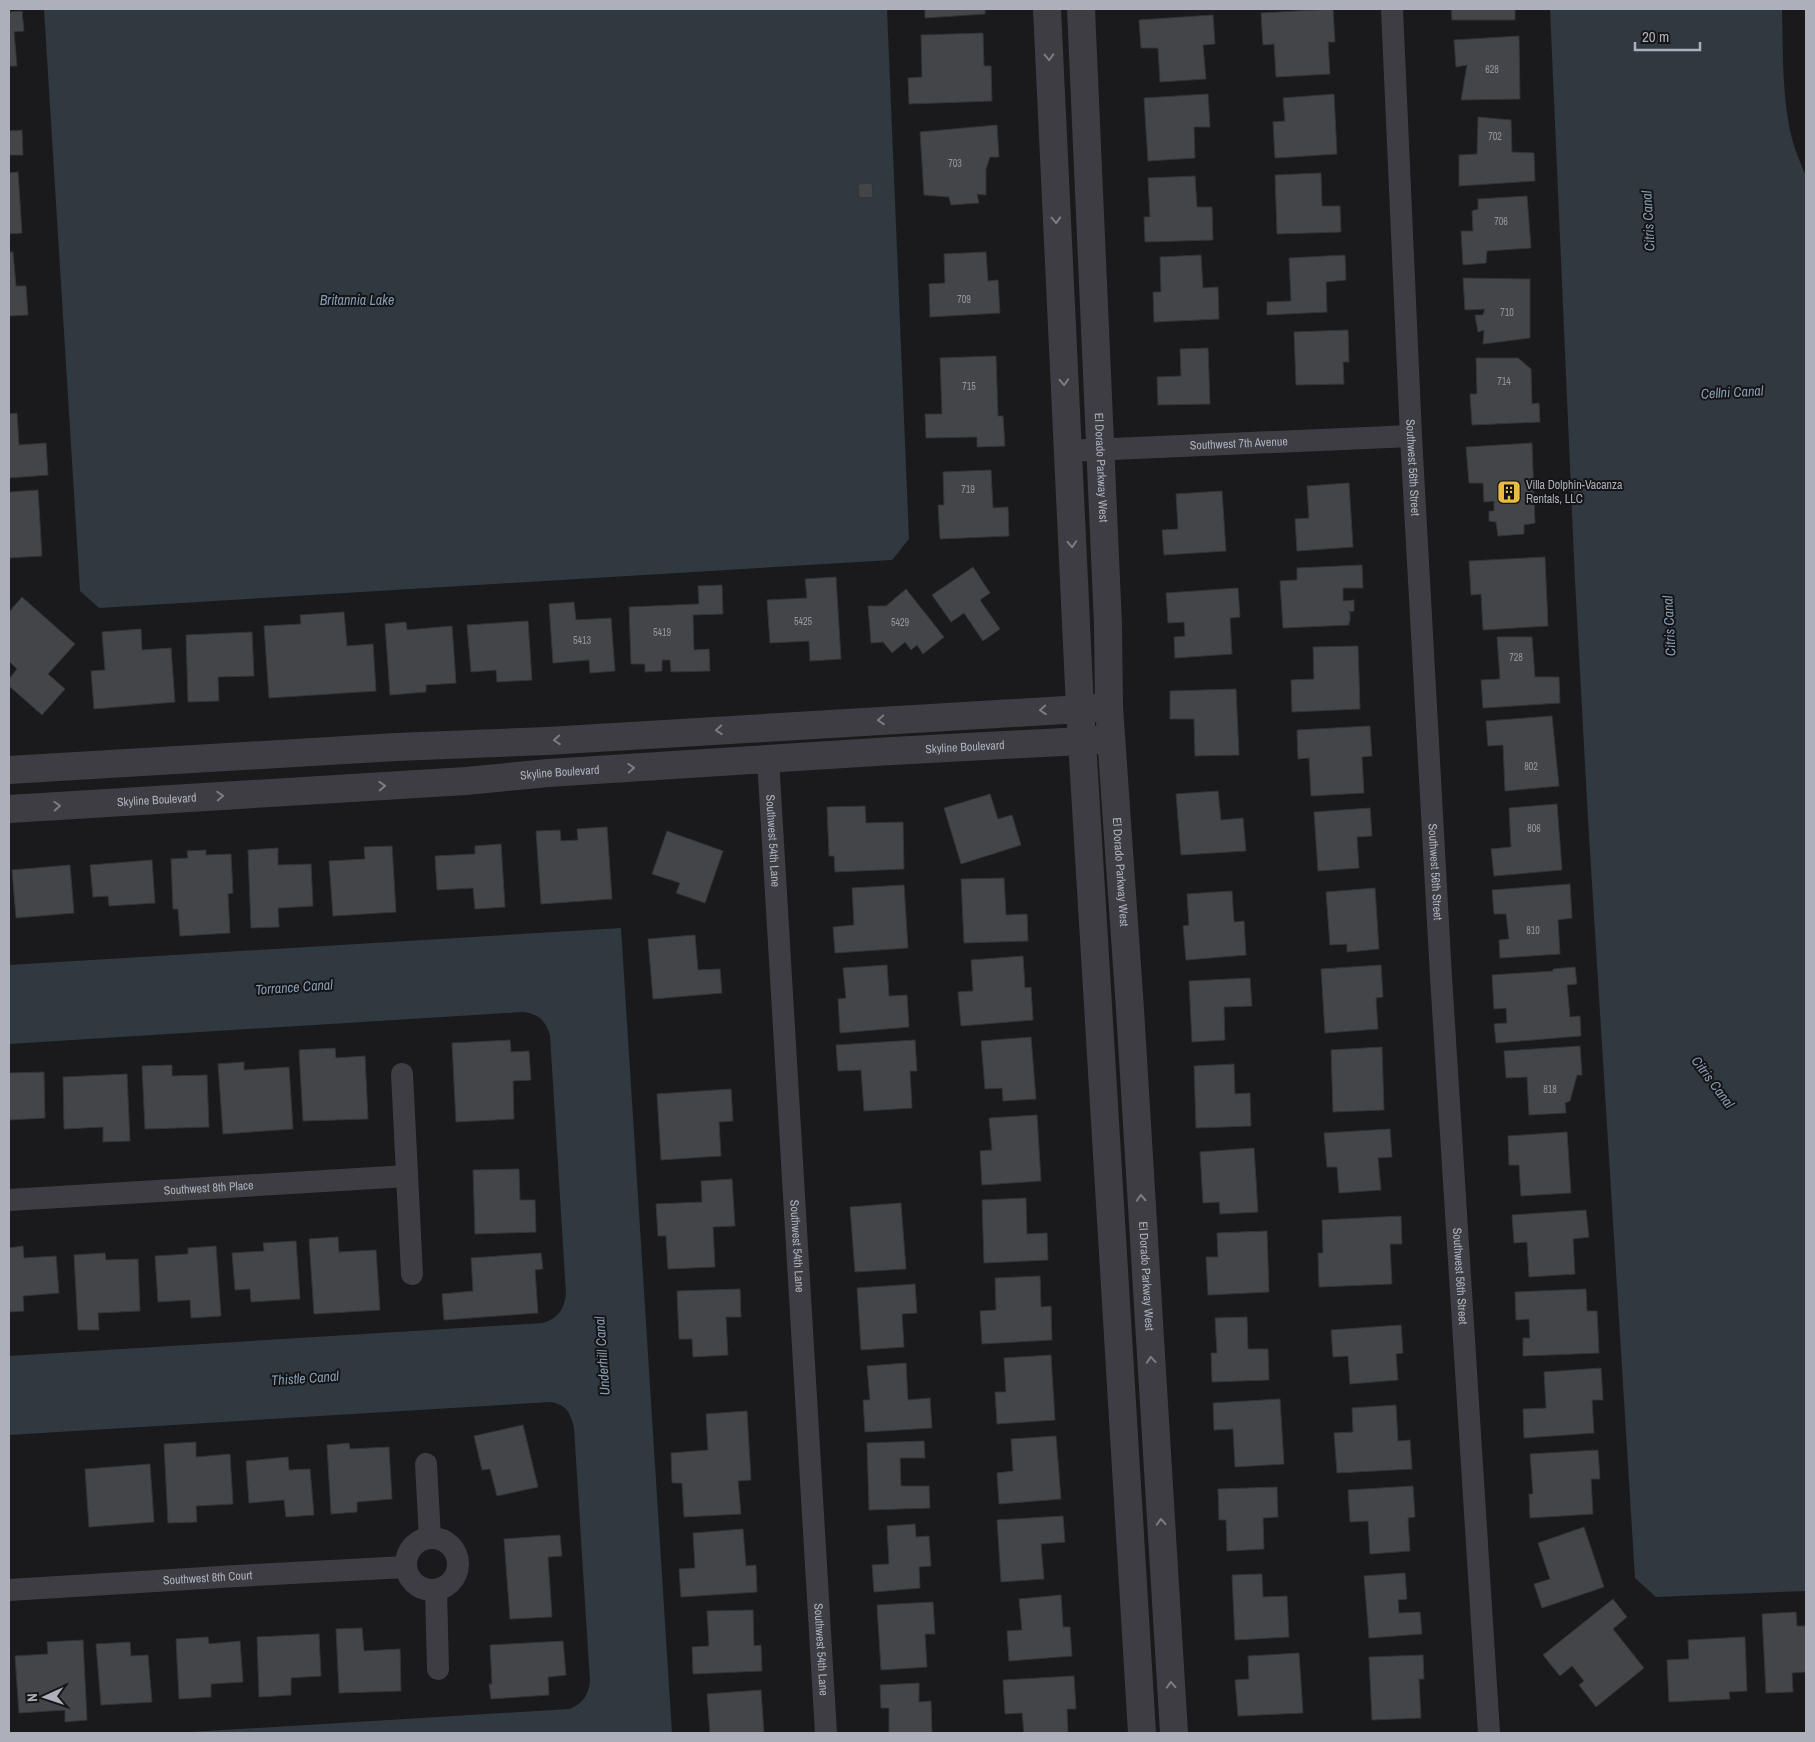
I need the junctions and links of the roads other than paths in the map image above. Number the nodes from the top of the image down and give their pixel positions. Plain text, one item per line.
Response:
1 (1048, 9) edge
2 (1081, 9) edge
3 (1392, 9) edge
4 (1411, 436) junction
5 (1099, 449) junction
6 (1067, 451) junction
7 (1109, 707) junction
8 (1080, 708) junction
9 (766, 727) junction
10 (1111, 739) junction
11 (1082, 742) junction
12 (768, 759) junction
13 (9, 770) edge
14 (9, 809) edge
15 (402, 1074) dead end
16 (408, 1176) junction
17 (9, 1200) edge
18 (412, 1274) dead end
19 (426, 1464) dead end
20 (430, 1538) junction
21 (406, 1567) junction
22 (9, 1590) edge
23 (436, 1590) junction
24 (438, 1669) dead end
25 (826, 1733) edge
26 (1142, 1733) edge
27 (1174, 1733) edge
28 (1489, 1733) edge

1 -> 6 street
2 - 5 street, El Dorado Parkway West
3 - 4 street, Southwest 56th Street
4 - 5 street, Southwest 7th Avenue
4 - 28 street, Southwest 56th Street
5 - 6 street, Southwest 7th Avenue
5 - 7 street, El Dorado Parkway West
6 -> 8 street
7 - 8 street
7 - 10 street, El Dorado Parkway West
8 -> 9 street
8 - 11 street
9 - 12 street
9 -> 13 street
10 - 11 street, Skyline Boulevard
27 -> 10 street, El Dorado Parkway West
11 - 12 street, Skyline Boulevard
11 - 26 street
14 -> 12 street, Skyline Boulevard
12 - 25 street, Southwest 54th Lane
15 - 16 street
16 - 17 street, Southwest 8th Place
16 - 18 street
19 - 20 street
20 - 21 street
20 - 23 street
21 - 22 street, Southwest 8th Court
21 - 23 street
23 - 24 street

